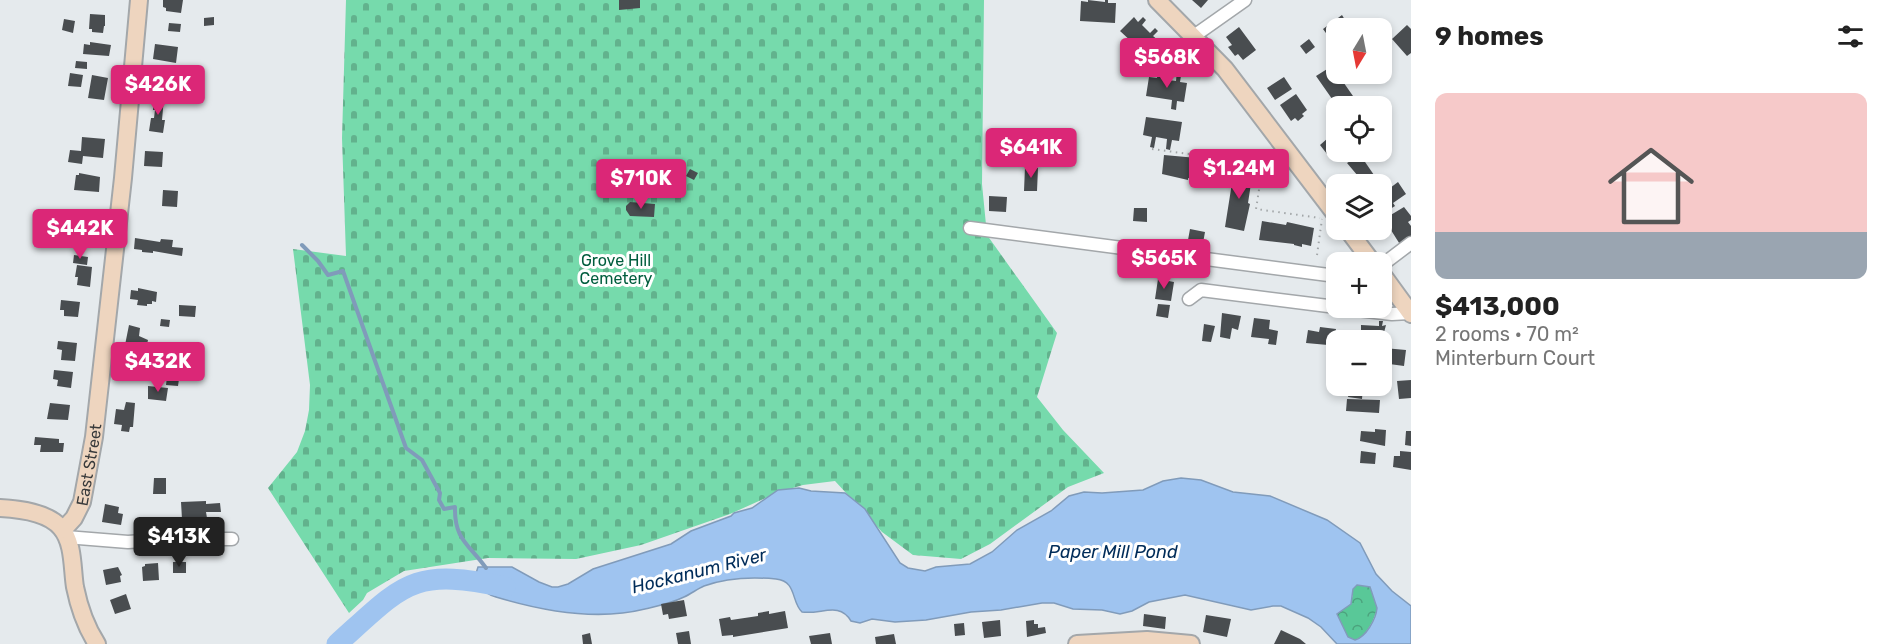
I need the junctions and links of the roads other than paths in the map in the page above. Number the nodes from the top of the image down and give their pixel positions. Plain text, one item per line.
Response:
1 (139, 0) edge
2 (1157, 0) edge
3 (1245, 0) edge
4 (1194, 36) junction
5 (1326, 202) edge
6 (970, 228) dead end
7 (1355, 240) edge
8 (1411, 243) edge
9 (1364, 252) edge
10 (1392, 263) edge
11 (1326, 275) edge
12 (1392, 287) edge
13 (1189, 299) dead end
14 (1326, 306) edge
15 (1410, 313) edge
16 (1392, 314) edge
17 (0, 508) edge
18 (65, 533) junction
19 (232, 539) dead end
20 (97, 644) edge
21 (1077, 644) edge
22 (1191, 644) edge

1 - 18 main road, East Street
2 - 4 main road
3 - 4 street
4 - 5 main road
6 - 11 street
7 - 9 main road
8 - 10 street
12 - 15 main road
13 - 14 street
15 - 16 street
17 - 18 main road
18 - 19 street
18 - 20 main road
21 - 22 main road

